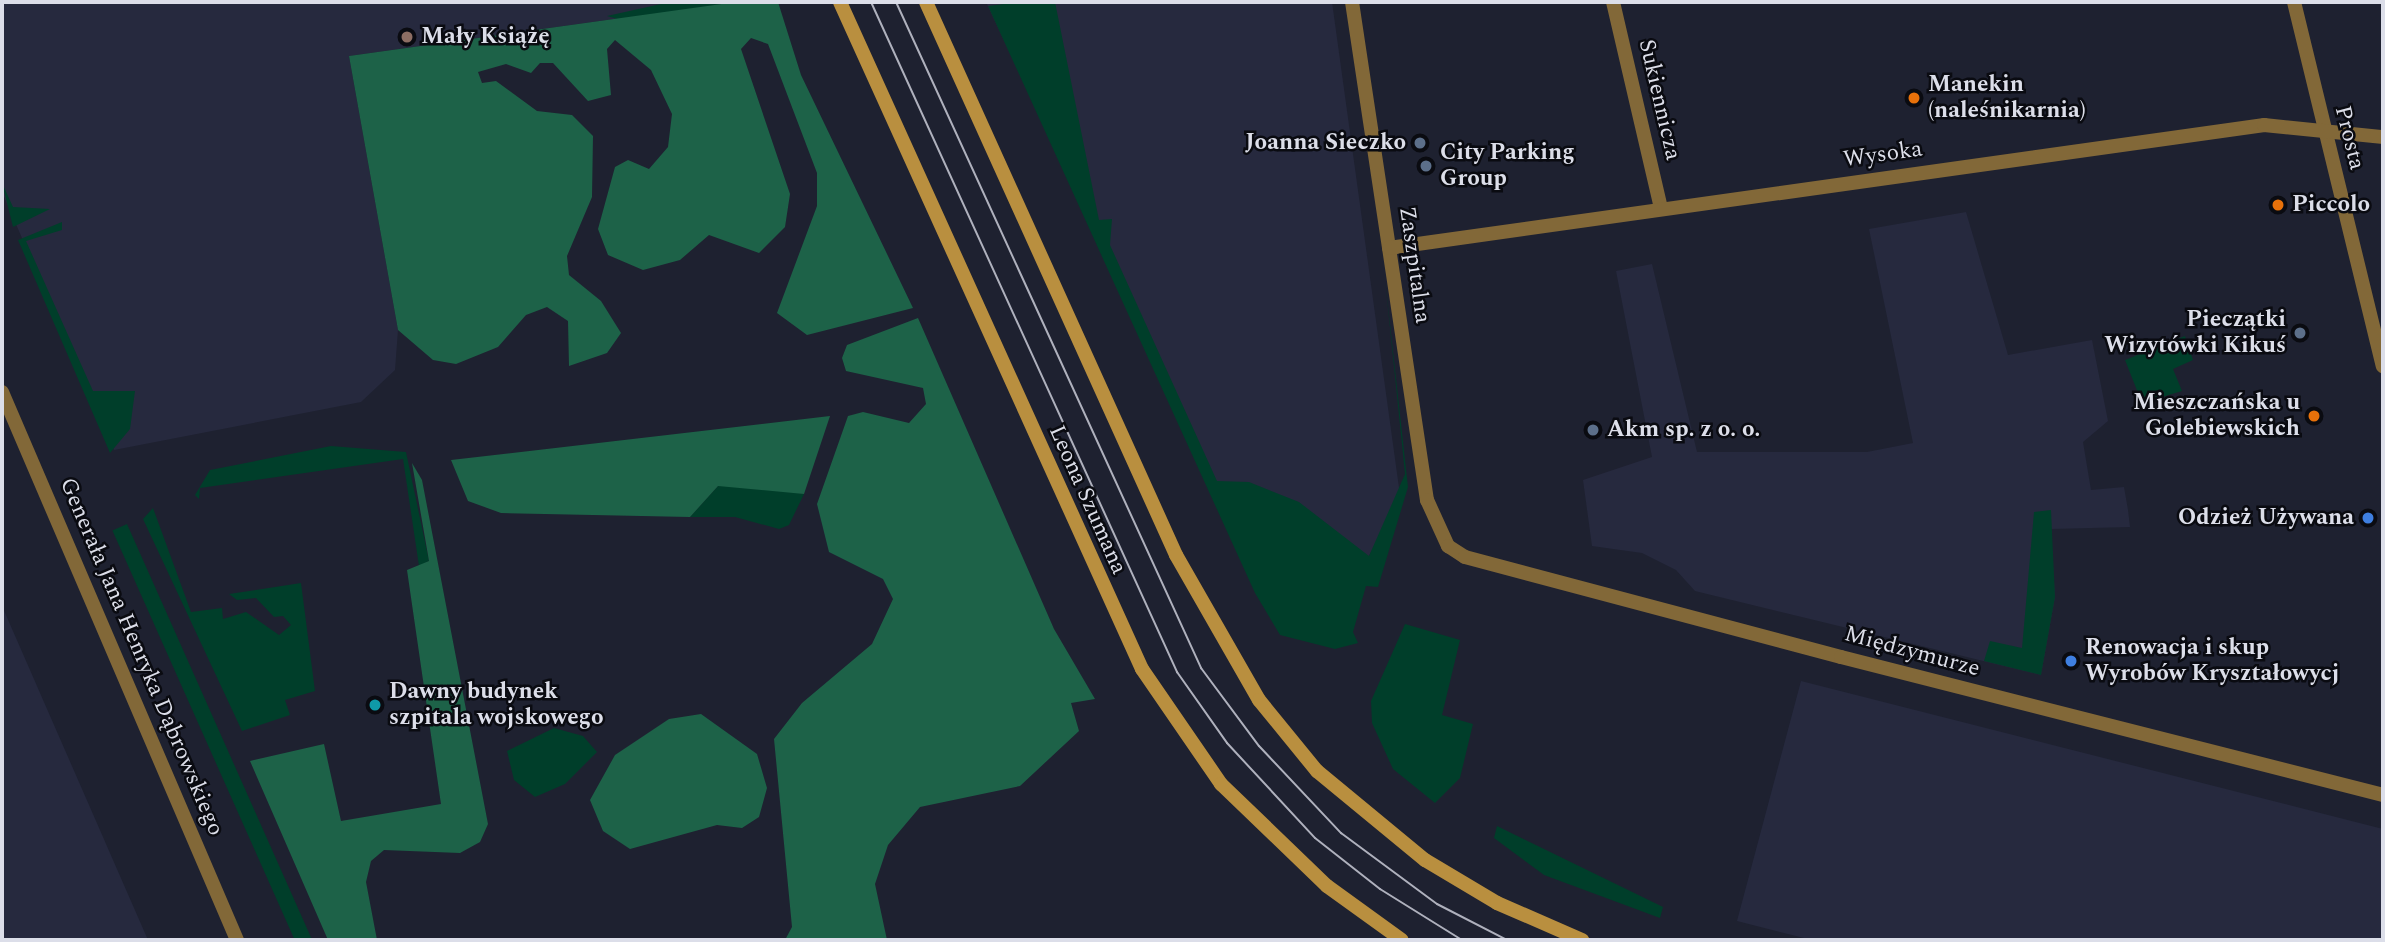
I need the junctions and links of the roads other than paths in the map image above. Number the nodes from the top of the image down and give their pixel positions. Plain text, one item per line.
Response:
1 (840, 2) edge
2 (926, 2) edge
3 (1352, 2) edge
4 (1613, 2) edge
5 (2294, 2) edge
6 (2323, 129) junction
7 (2383, 137) edge
8 (1661, 209) junction
9 (1389, 248) junction
10 (2383, 366) edge
11 (2, 392) edge
12 (1438, 533) joint
13 (2383, 795) edge
14 (237, 940) edge
15 (1402, 940) edge
16 (1582, 940) edge

1 - 15 street, Leona Szumana
2 - 16 street
3 - 9 street, Zaszpitalna
4 - 8 street, Sukiennicza
5 - 6 street, Prosta
6 - 7 street, Wysoka
6 - 8 street, Wysoka
6 - 10 street, Prosta
8 - 9 street, Wysoka
9 - 12 street, Zaszpitalna
11 - 14 street, Generała Jana Henryka Dąbrowskiego
12 - 13 street, Międzymurze

